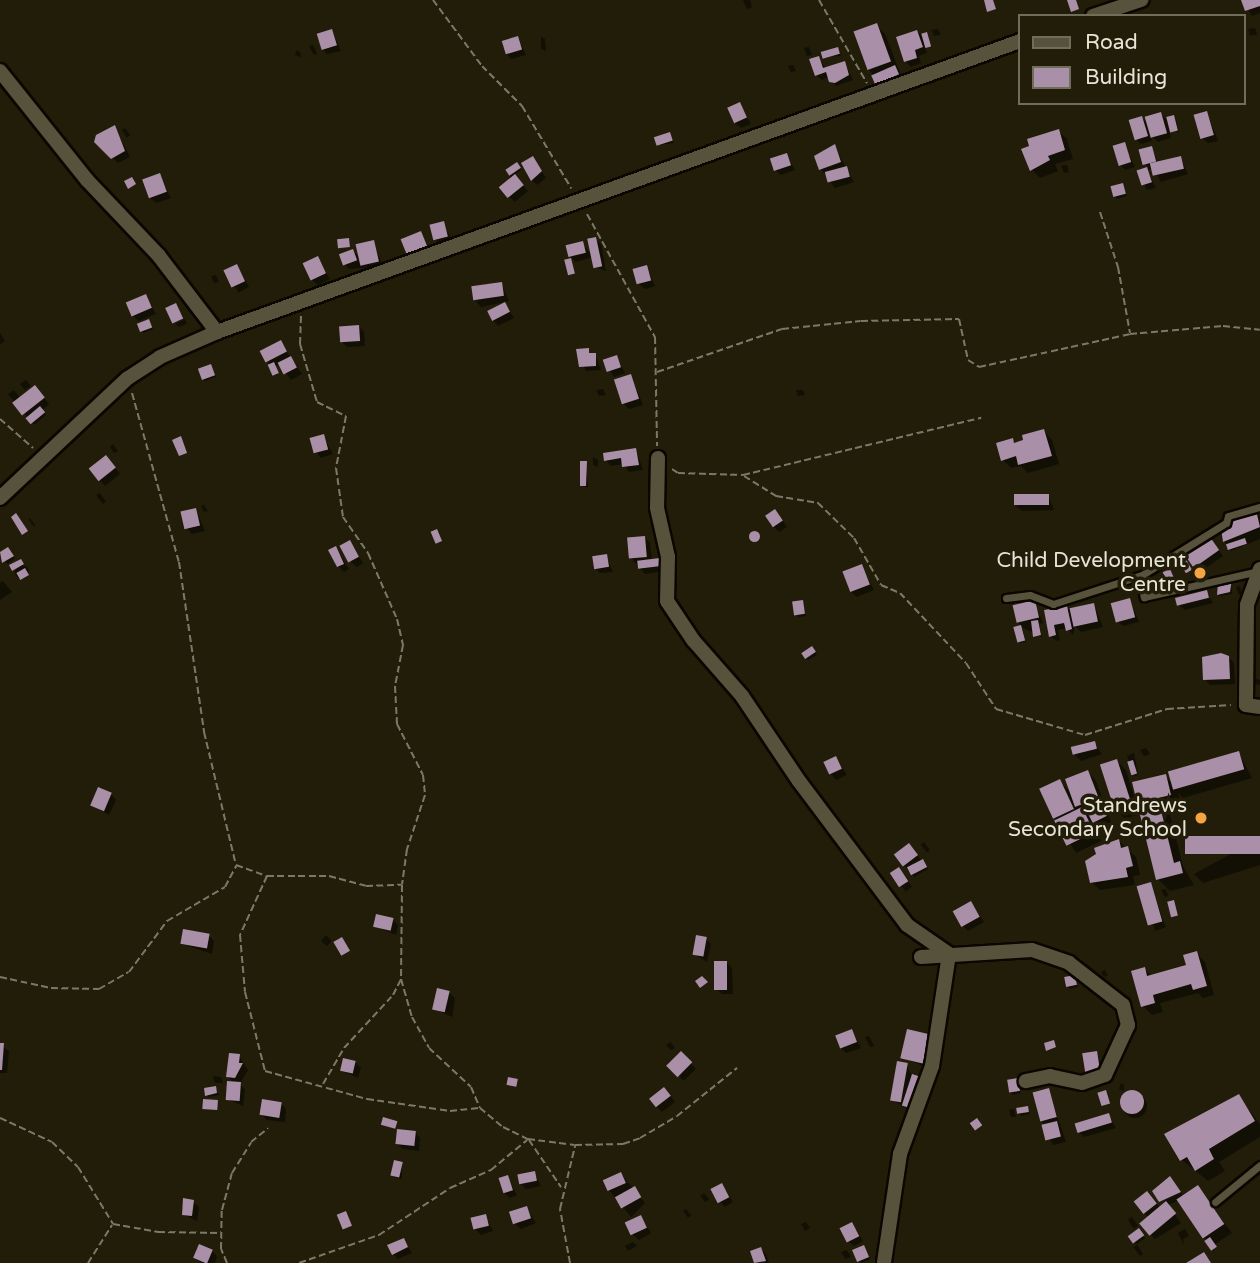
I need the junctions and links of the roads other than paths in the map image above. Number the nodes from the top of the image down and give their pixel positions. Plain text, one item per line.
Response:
1 (1141, 0) edge
2 (1099, 14) edge
3 (1018, 42) edge
4 (0, 71) edge
5 (217, 332) junction
6 (658, 458) road end
7 (0, 499) edge
8 (1260, 507) edge
9 (1259, 570) edge
10 (1139, 576) junction
11 (1006, 598) dead end
12 (1253, 706) edge
13 (950, 954) junction
14 (921, 957) dead end
15 (1026, 1081) dead end
16 (1260, 1165) edge
17 (1215, 1202) dead end
18 (884, 1263) edge

1 - 2 street
3 - 5 street
4 - 5 street
5 - 7 street
6 - 13 street
8 - 10 lane
9 - 10 lane
9 - 12 street
10 - 11 lane
13 - 14 street
13 - 15 street
13 - 18 street
16 - 17 lane

